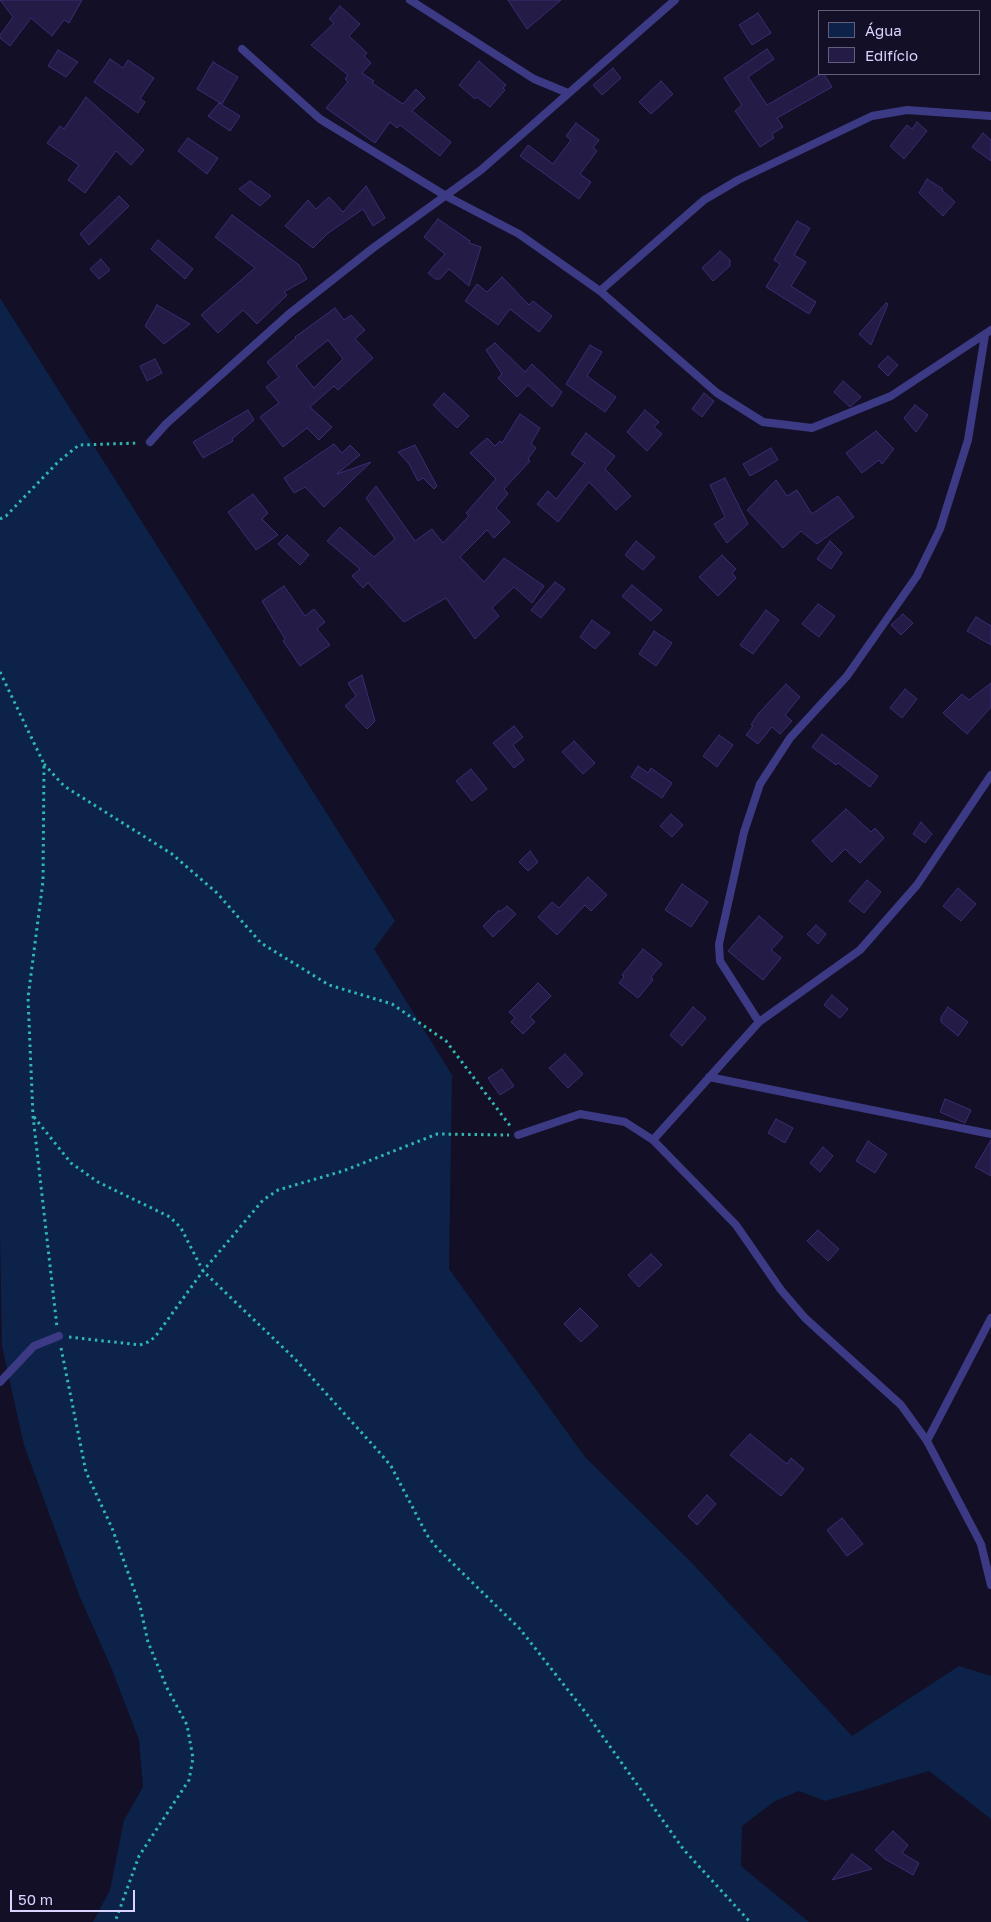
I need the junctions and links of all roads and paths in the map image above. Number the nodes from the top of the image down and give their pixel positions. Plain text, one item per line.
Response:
1 (410, 0) edge
2 (675, 0) edge
3 (242, 49) dead end
4 (568, 93) junction
5 (991, 116) edge
6 (446, 196) junction
7 (600, 291) junction
8 (988, 332) edge
9 (150, 442) joint
10 (0, 519) edge
11 (0, 672) edge
12 (44, 764) junction
13 (991, 775) edge
14 (759, 1022) junction
15 (709, 1077) junction
16 (33, 1116) junction
17 (990, 1134) edge
18 (518, 1136) junction
19 (653, 1140) junction
20 (203, 1271) junction
21 (991, 1318) edge
22 (59, 1336) junction
23 (0, 1382) edge
24 (927, 1441) junction
25 (991, 1586) edge
26 (114, 1922) edge
27 (750, 1922) edge

1 - 4 lane
2 - 4 lane
3 - 6 lane
4 - 6 lane
5 - 7 lane
6 - 7 lane
6 - 9 lane
7 - 8 lane
8 - 14 lane
9 - 10 path
11 - 12 path
12 - 16 path
12 - 18 path
13 - 14 lane
14 - 15 lane
15 - 17 lane
15 - 19 lane
16 - 20 path
16 - 22 path
18 - 19 lane
18 - 20 path
19 - 24 lane
20 - 22 path
20 - 27 path
21 - 24 lane
22 - 23 lane
22 - 26 path
24 - 25 lane

